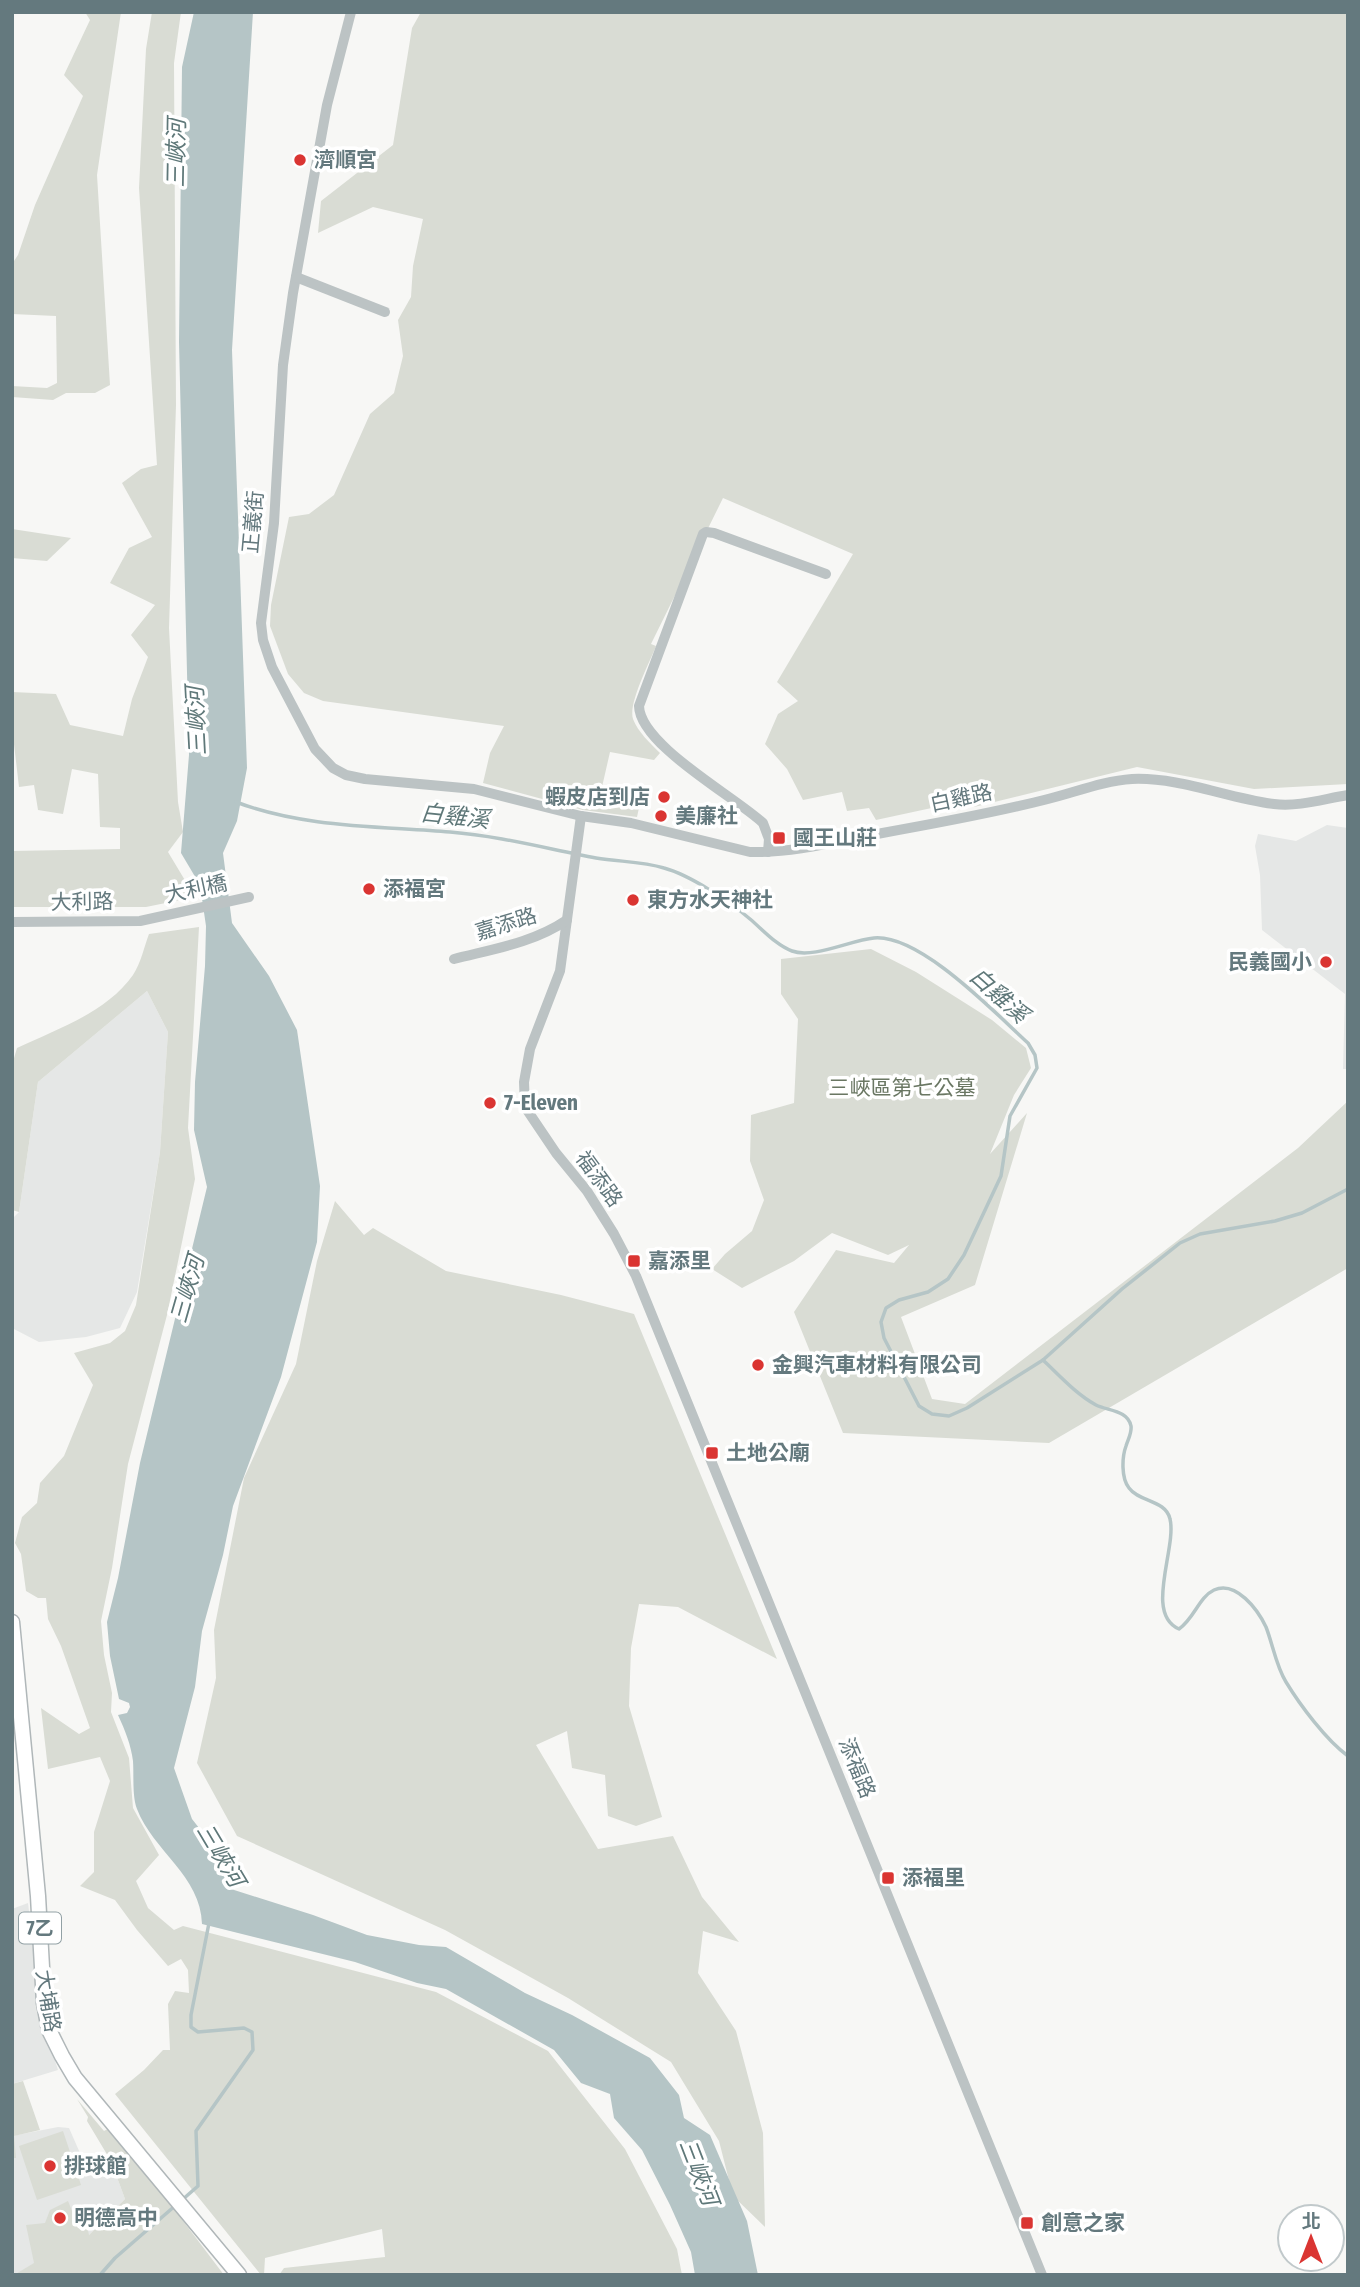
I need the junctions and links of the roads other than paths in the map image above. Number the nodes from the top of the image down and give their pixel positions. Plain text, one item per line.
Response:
1 (351, 12) edge
2 (296, 277) junction
3 (385, 312) dead end
4 (826, 574) dead end
5 (1348, 794) edge
6 (581, 816) junction
7 (768, 852) junction
8 (249, 897) dead end
9 (152, 917) joint
10 (567, 920) junction
11 (12, 922) edge
12 (454, 959) dead end
13 (636, 1276) joint
14 (12, 1622) edge
15 (13, 1629) edge
16 (239, 2275) edge
17 (1042, 2275) edge

1 - 2 street, 正義街
2 - 3 street
2 - 6 street, 正義街
4 - 7 street
5 - 7 street, 白雞路
6 - 7 street, 白雞路
6 - 10 street
8 - 9 street, 大利橋
9 - 11 street, 大利路
10 - 12 street, 嘉添路
10 - 13 street, 福添路
13 - 17 street, 添福路
14 - 15 main road, 大埔路 / 7乙
15 - 16 main road, 大埔路 / 7乙

